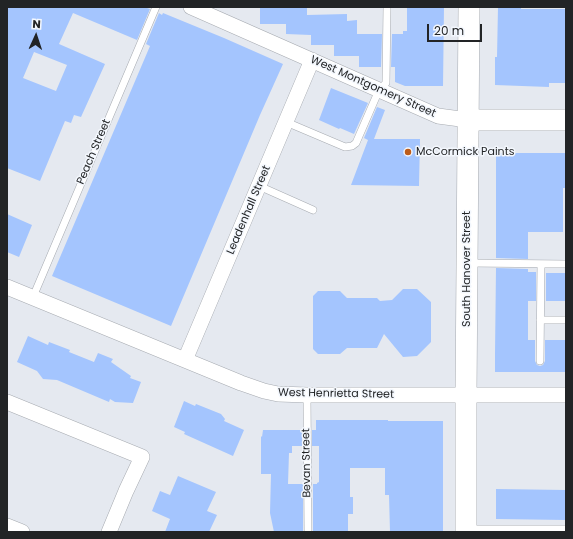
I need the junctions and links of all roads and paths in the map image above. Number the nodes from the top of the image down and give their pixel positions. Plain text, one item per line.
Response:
1 (156, 7) edge
2 (191, 7) edge
3 (387, 7) edge
4 (469, 7) edge
5 (312, 60) junction
6 (379, 90) junction
7 (468, 120) junction
8 (566, 120) edge
9 (286, 122) junction
10 (259, 186) junction
11 (313, 210) dead end
12 (467, 263) junction
13 (540, 264) junction
14 (566, 264) edge
15 (7, 287) edge
16 (32, 297) junction
17 (540, 320) junction
18 (566, 320) edge
19 (185, 360) junction
20 (540, 361) dead end
21 (307, 395) junction
22 (466, 395) junction
23 (566, 395) edge
24 (7, 402) edge
25 (7, 526) edge
26 (566, 529) edge
27 (466, 531) edge
28 (22, 532) edge
29 (109, 532) edge
30 (308, 532) edge

1 - 16 lane, Peach Street
2 - 5 street, West Montgomery Street
3 - 6 lane
4 - 7 main road, South Hanover Street
5 - 6 street, West Montgomery Street
5 - 9 street, Leadenhall Street
6 - 7 street, West Montgomery Street
6 - 9 lane
7 - 8 main road, West Montgomery Street
7 - 12 main road, South Hanover Street
9 - 10 street, Leadenhall Street
10 - 11 lane
10 - 19 street, Leadenhall Street
12 - 13 lane
12 - 22 main road, South Hanover Street
13 - 14 lane
13 - 17 lane
15 - 16 street, West Henrietta Street
16 - 19 street, West Henrietta Street
17 - 18 lane
17 - 20 lane
19 - 21 street, West Henrietta Street
21 - 22 street, West Henrietta Street
21 - 30 lane, Bevan Street
22 - 23 street, West Henrietta Street
22 - 27 main road, South Hanover Street
24 - 29 street
25 - 28 street
26 - 27 lane

